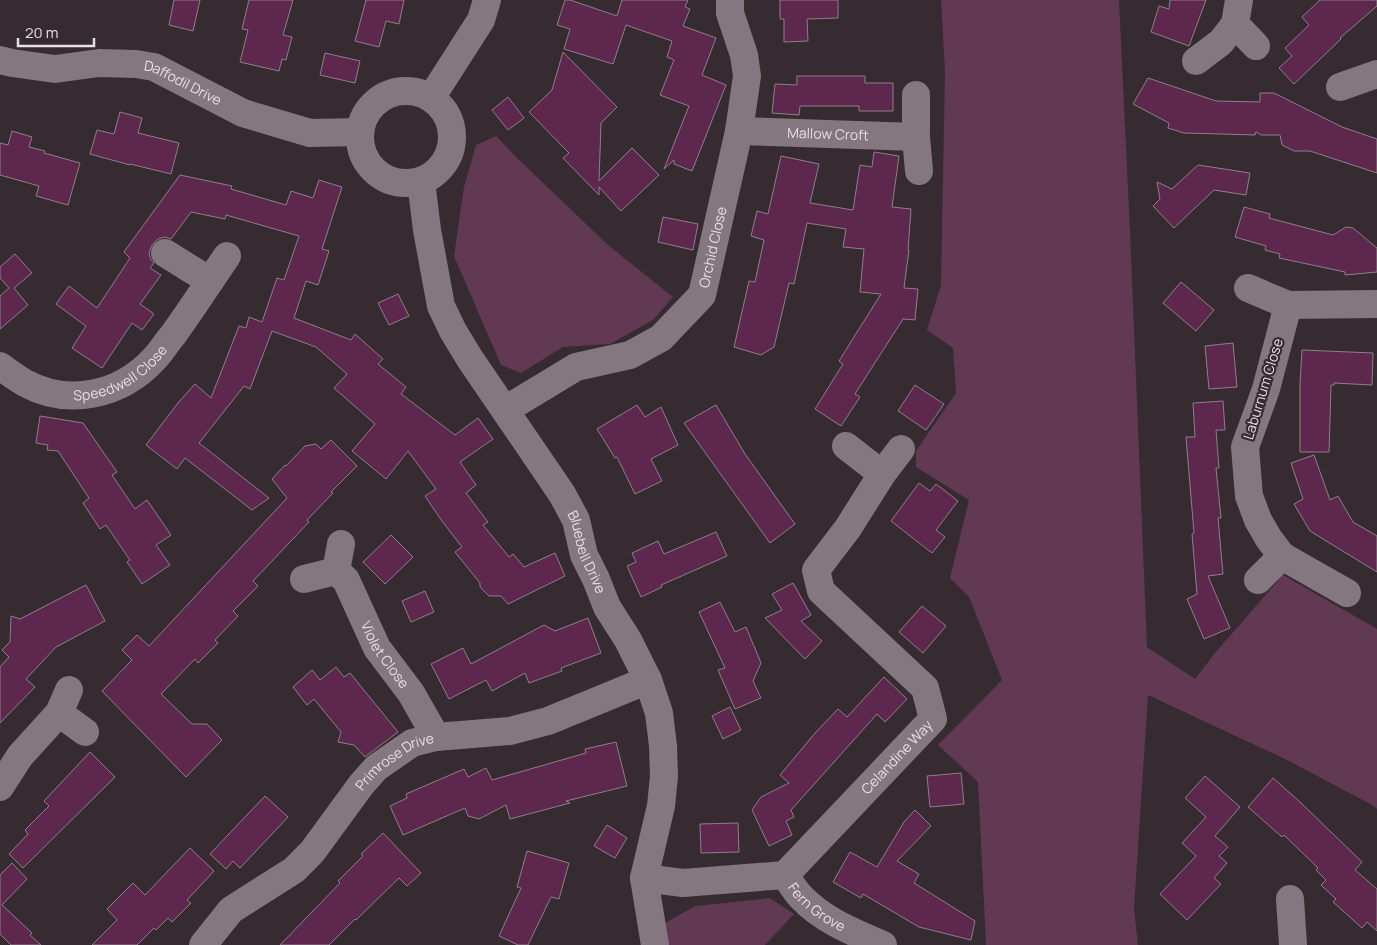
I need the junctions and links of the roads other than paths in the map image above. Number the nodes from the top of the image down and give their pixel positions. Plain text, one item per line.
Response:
1 (487, 0) edge
2 (730, 0) edge
3 (1237, 12) edge
4 (1256, 46) dead end
5 (0, 60) edge
6 (1196, 61) dead end
7 (1377, 74) edge
8 (1340, 87) dead end
9 (916, 95) dead end
10 (431, 98) junction
11 (739, 131) junction
12 (360, 132) junction
13 (916, 136) junction
14 (919, 171) dead end
15 (421, 181) junction
16 (165, 253) dead end
17 (227, 256) dead end
18 (210, 281) junction
19 (1248, 288) dead end
20 (1377, 304) edge
21 (1288, 305) junction
22 (0, 366) edge
23 (505, 410) junction
24 (846, 446) dead end
25 (901, 449) dead end
26 (882, 474) junction
27 (341, 544) dead end
28 (1282, 556) junction
29 (336, 571) junction
30 (304, 579) dead end
31 (1258, 580) dead end
32 (1347, 593) dead end
33 (648, 680) junction
34 (85, 732) dead end
35 (436, 737) junction
36 (0, 787) edge
37 (785, 875) junction
38 (644, 878) junction
39 (1290, 899) dead end
40 (203, 945) edge
41 (655, 945) edge
42 (883, 945) edge
43 (1293, 945) edge

1 - 10 street
2 - 11 street, Orchid Close
3 - 4 street
3 - 6 street
5 - 12 street, Daffodil Drive
7 - 8 street
9 - 13 street
10 - 12 street
10 - 15 street
11 - 13 street, Mallow Croft
11 - 23 street, Orchid Close
12 - 15 street
13 - 14 street
15 - 23 street, Bluebell Drive
16 - 18 street
17 - 18 street, Speedwell Close
18 - 22 street, Speedwell Close
19 - 21 street
20 - 21 street
21 - 28 street, Laburnum Close
23 - 33 street, Bluebell Drive
24 - 26 street
25 - 26 street, Celandine Way
26 - 37 street, Celandine Way
27 - 29 street
28 - 31 street
28 - 32 street, Laburnum Close
29 - 30 street
29 - 35 street, Violet Close
33 - 35 street, Primrose Drive
33 - 38 street, Bluebell Drive
34 - 36 street
35 - 40 street, Primrose Drive
37 - 38 street
37 - 42 street, Fern Grove
38 - 41 street, Bluebell Drive
39 - 43 street

